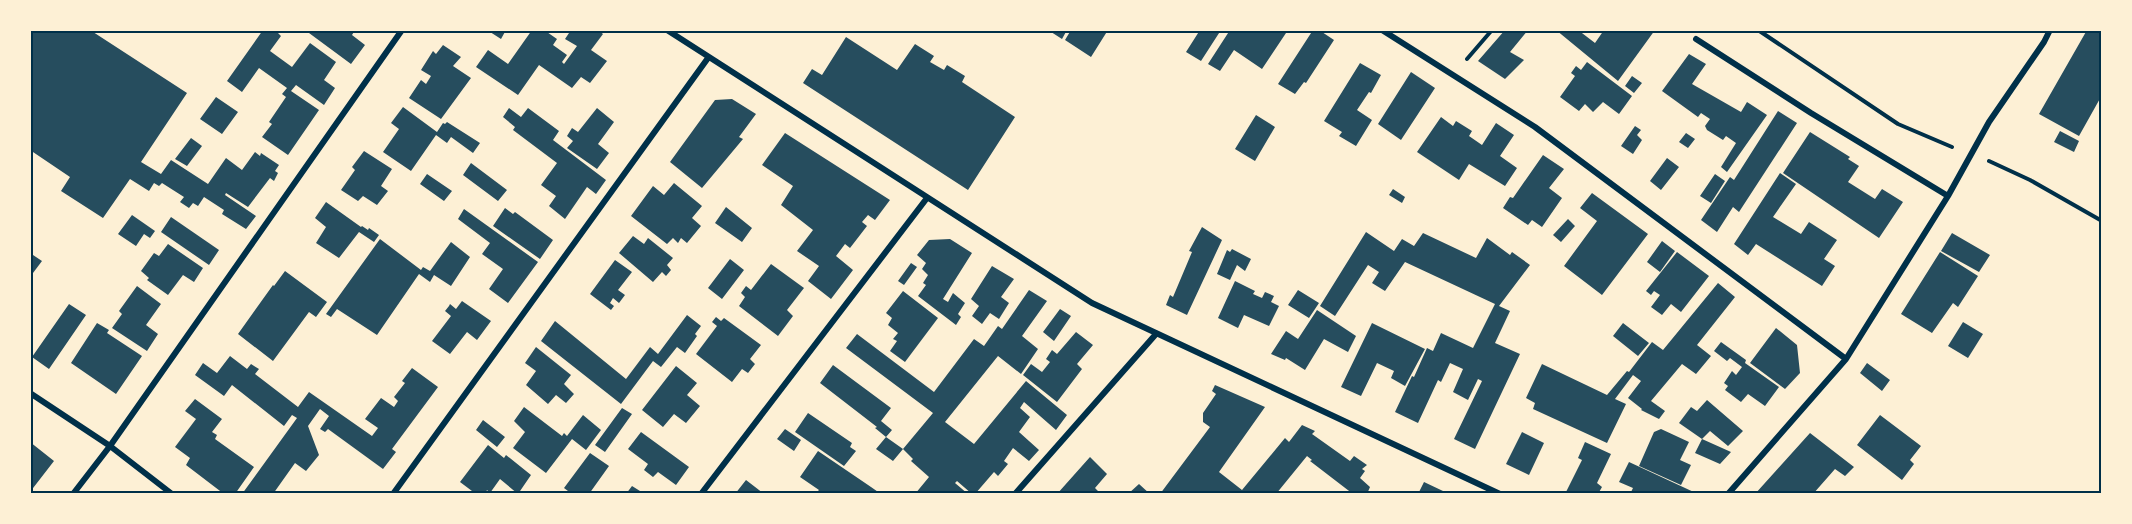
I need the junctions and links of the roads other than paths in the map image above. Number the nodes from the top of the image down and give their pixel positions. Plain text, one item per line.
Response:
1 (402, 30) edge
2 (667, 30) edge
3 (1382, 30) edge
4 (2050, 30) edge
5 (1696, 39) dead end
6 (708, 58) junction
7 (1948, 196) junction
8 (927, 198) junction
9 (1156, 334) junction
10 (1846, 359) junction
11 (30, 393) edge
12 (110, 446) junction
13 (73, 494) edge
14 (172, 494) edge
15 (393, 494) edge
16 (701, 494) edge
17 (1015, 494) edge
18 (1500, 494) edge
19 (1728, 494) edge

1 - 12 street
2 - 6 street
3 - 10 street
4 - 7 street
5 - 7 street
6 - 8 street
6 - 15 street
7 - 10 street
8 - 9 street
8 - 16 street
9 - 17 street
9 - 18 street
10 - 19 street
11 - 12 street
12 - 13 street
12 - 14 street

